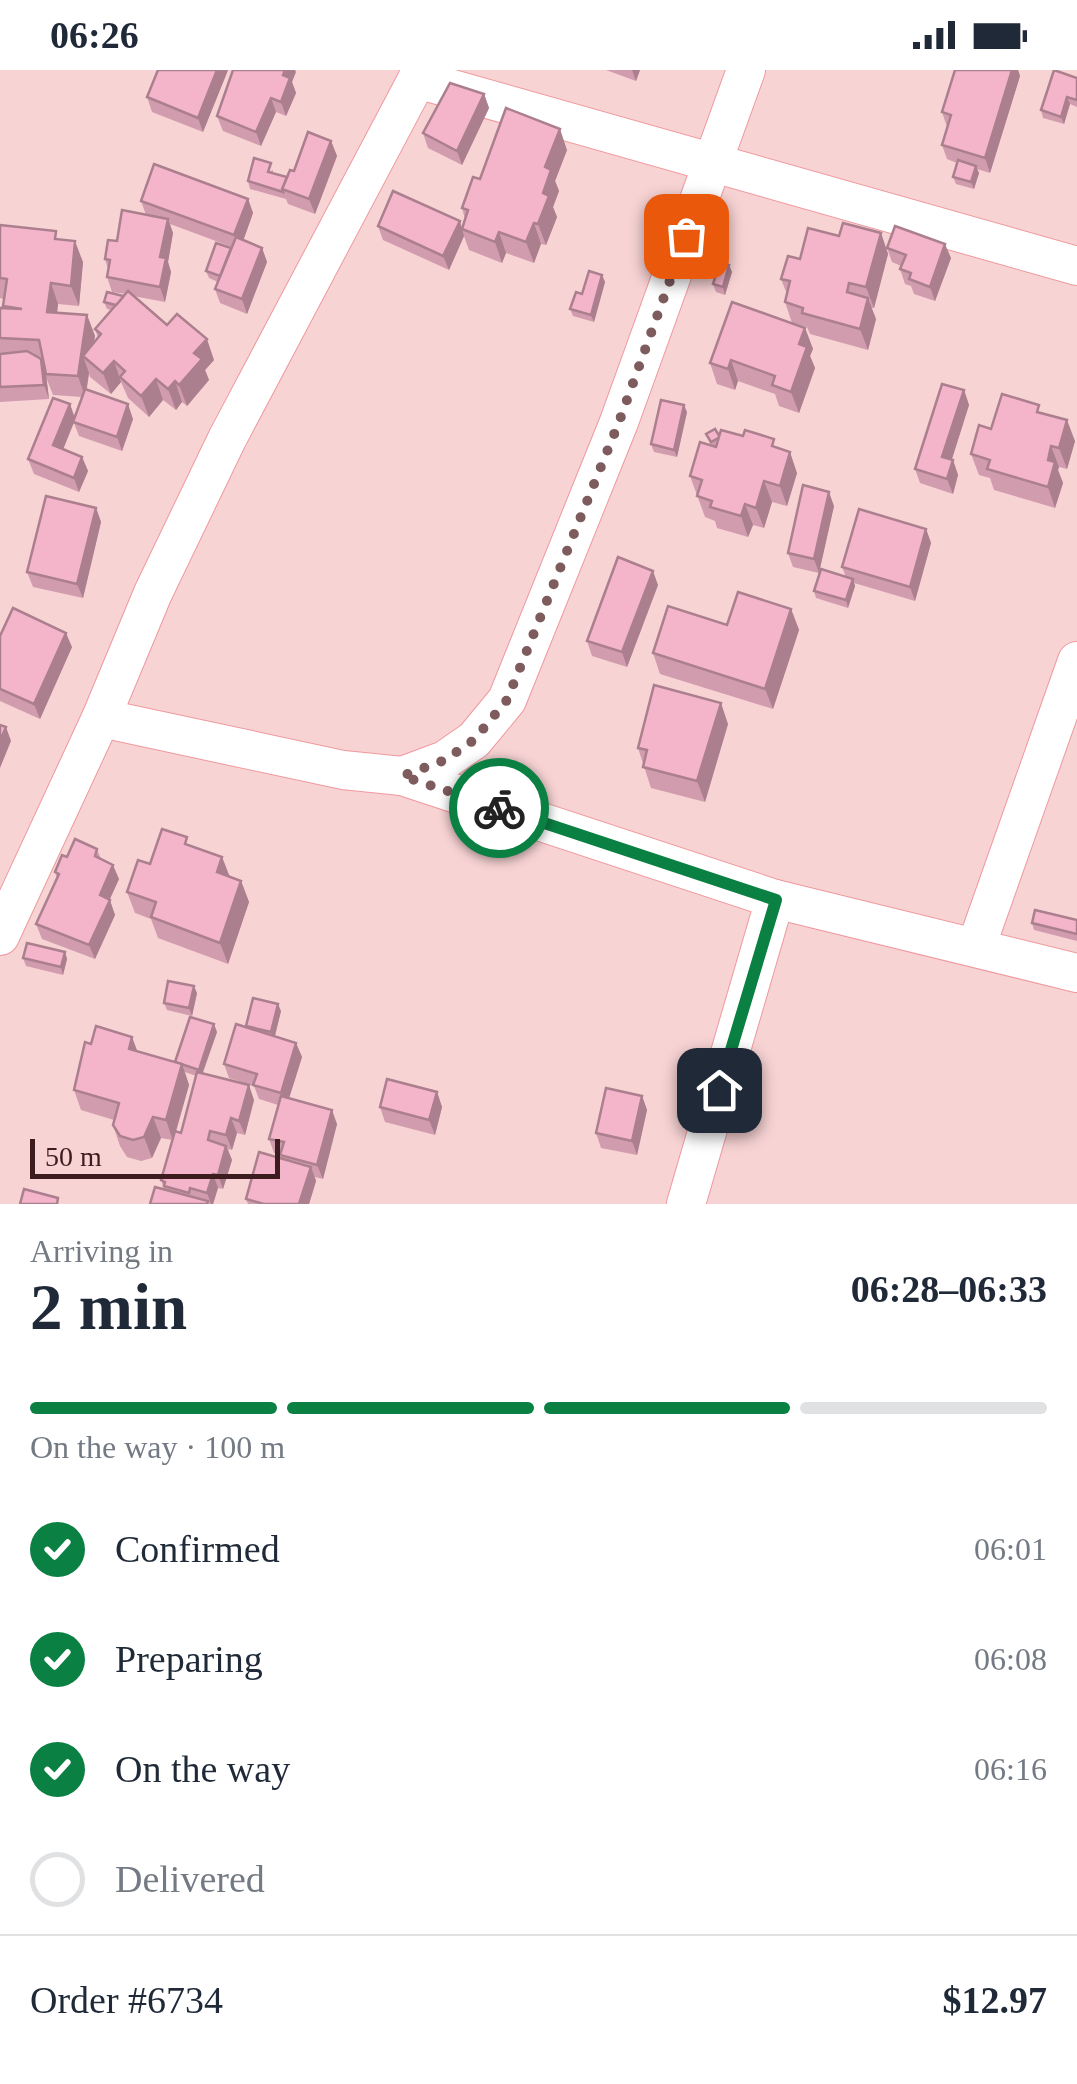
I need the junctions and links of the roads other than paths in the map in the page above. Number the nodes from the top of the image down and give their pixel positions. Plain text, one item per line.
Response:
1 (746, 70) edge
2 (420, 75) edge
3 (712, 162) junction
4 (1077, 266) edge
5 (1077, 661) edge
6 (101, 718) junction
7 (402, 776) junction
8 (776, 900) junction
9 (0, 936) edge
10 (976, 947) junction
11 (1077, 973) edge
12 (686, 1204) edge

1 - 3 street
2 - 3 street
2 - 6 street
3 - 4 street
3 - 7 street
5 - 10 street
6 - 7 street
6 - 9 street
7 - 8 street
8 - 10 street
8 - 12 street
10 - 11 street

